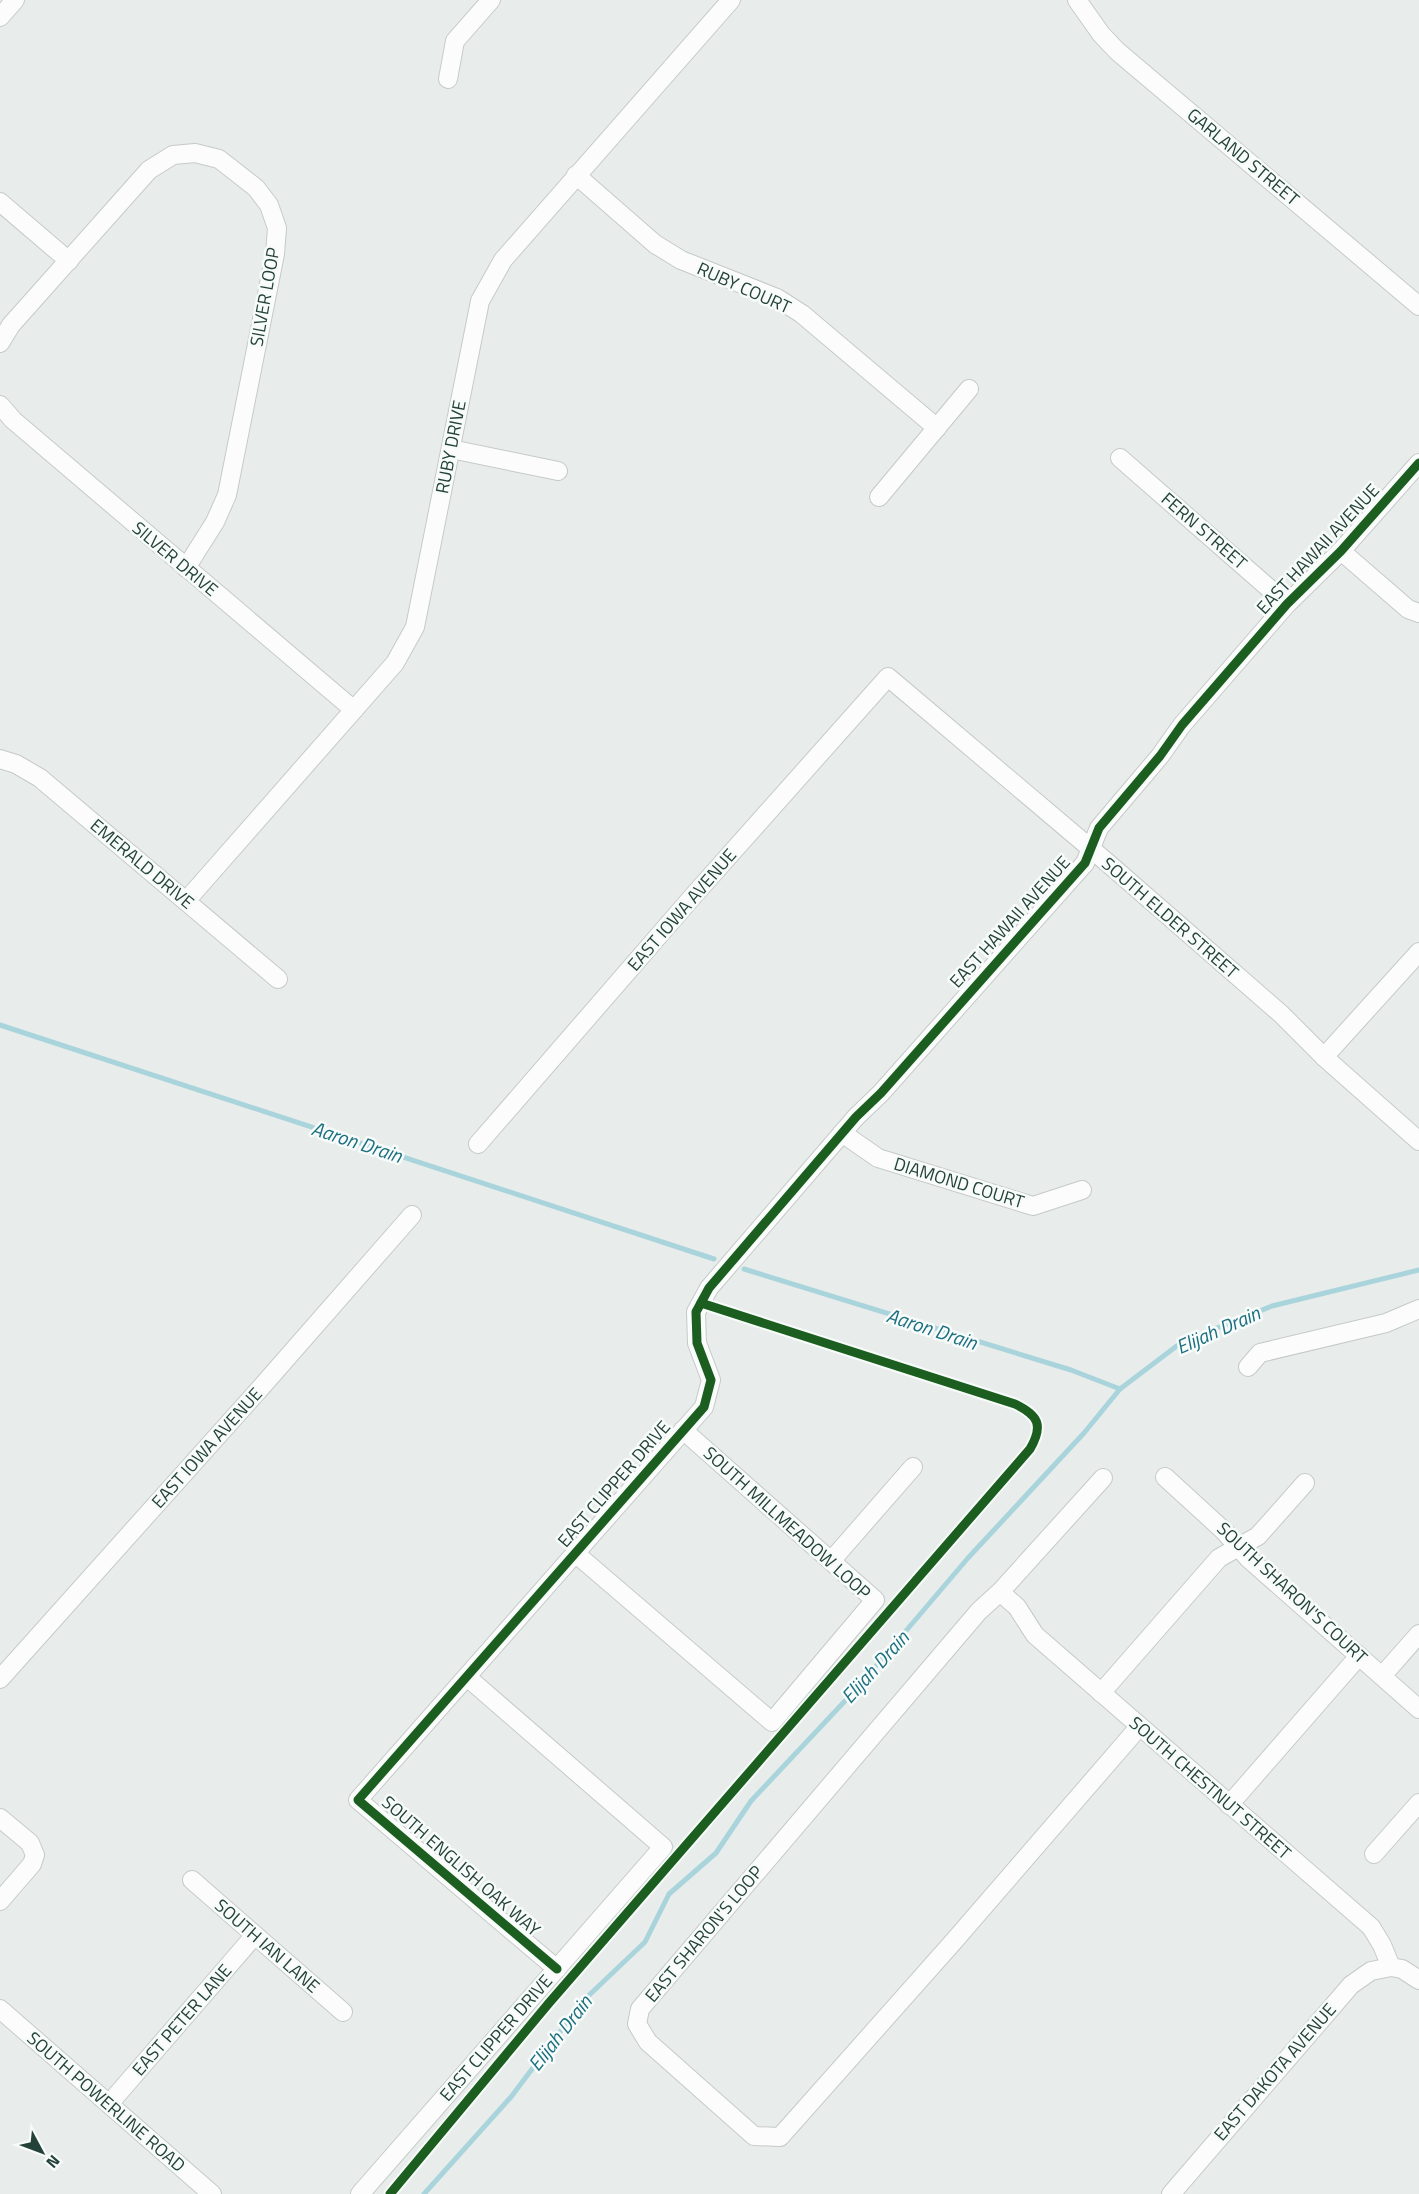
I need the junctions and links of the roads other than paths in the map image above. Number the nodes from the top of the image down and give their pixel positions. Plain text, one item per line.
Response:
1 (491, 0) edge
2 (730, 0) edge
3 (1077, 0) edge
4 (448, 79) dead end
5 (576, 175) junction
6 (0, 202) edge
7 (69, 261) junction
8 (1419, 306) edge
9 (0, 343) edge
10 (969, 389) dead end
11 (0, 405) edge
12 (937, 428) junction
13 (451, 449) junction
14 (1120, 458) dead end
15 (1419, 464) edge
16 (558, 471) dead end
17 (879, 497) dead end
18 (1341, 551) junction
19 (186, 568) junction
20 (1287, 604) junction
21 (1419, 613) edge
22 (888, 677) joint
23 (354, 710) junction
24 (0, 759) edge
25 (1090, 849) junction
26 (186, 901) junction
27 (1419, 952) edge
28 (278, 979) dead end
29 (1324, 1057) junction
30 (842, 1133) junction
31 (1419, 1141) edge
32 (478, 1144) dead end
33 (1082, 1190) dead end
34 (412, 1215) dead end
35 (709, 1288) joint
36 (1419, 1309) edge
37 (1248, 1367) dead end
38 (683, 1430) junction
39 (913, 1467) dead end
40 (1103, 1478) dead end
41 (1165, 1478) dead end
42 (1305, 1483) dead end
43 (1239, 1547) junction
44 (575, 1553) junction
45 (831, 1561) junction
46 (1000, 1592) junction
47 (1419, 1634) edge
48 (1359, 1656) junction
49 (1382, 1676) junction
50 (467, 1677) junction
51 (0, 1679) edge
52 (1101, 1693) junction
53 (1419, 1709) edge
54 (1139, 1727) junction
55 (1419, 1803) edge
56 (1229, 1805) junction
57 (0, 1818) edge
58 (1374, 1854) dead end
59 (192, 1880) dead end
60 (0, 1901) edge
61 (255, 1935) junction
62 (1391, 1967) junction
63 (557, 1970) junction
64 (1419, 1980) edge
65 (0, 2009) edge
66 (343, 2012) dead end
67 (109, 2104) junction
68 (212, 2194) edge
69 (360, 2194) edge
70 (1171, 2194) edge

1 - 4 street
2 - 5 street, RUBY DRIVE
3 - 8 street, GARLAND STREET
5 - 12 street, RUBY COURT
5 - 13 street, RUBY DRIVE
6 - 7 street
7 - 9 street, SILVER LOOP
7 - 19 street, SILVER LOOP
10 - 12 street
11 - 19 street, SILVER DRIVE
12 - 17 street
13 - 16 street
13 - 23 street, RUBY DRIVE
14 - 20 street, FERN STREET
15 - 18 street, EAST HAWAII AVENUE
18 - 20 street, EAST HAWAII AVENUE
18 - 21 street
19 - 23 street, SILVER DRIVE
20 - 25 street, EAST HAWAII AVENUE
22 - 25 street, SOUTH ELDER STREET
22 - 32 street, EAST IOWA AVENUE
23 - 26 street, RUBY DRIVE
24 - 26 street, EMERALD DRIVE
25 - 29 street, SOUTH ELDER STREET
25 - 30 street, EAST HAWAII AVENUE
26 - 28 street, EMERALD DRIVE
27 - 29 street
29 - 31 street, SOUTH ELDER STREET
30 - 33 street, DIAMOND COURT
30 - 35 street, EAST HAWAII AVENUE
34 - 51 street, EAST IOWA AVENUE
35 - 38 street, EAST CLIPPER DRIVE
36 - 37 street
38 - 44 street, EAST CLIPPER DRIVE
38 - 45 street, SOUTH MILLMEADOW LOOP
39 - 45 street
40 - 46 street
41 - 43 street, SOUTH SHARON'S COURT
42 - 43 street
43 - 48 street, SOUTH SHARON'S COURT
43 - 52 street
44 - 45 street, SOUTH MILLMEADOW LOOP
44 - 50 street, EAST CLIPPER DRIVE
46 - 52 street, SOUTH CHESTNUT STREET
46 - 54 street, EAST SHARON'S LOOP
47 - 49 street
48 - 49 street, SOUTH SHARON'S COURT
48 - 56 street
49 - 53 street, SOUTH SHARON'S COURT
50 - 63 street, EAST CLIPPER DRIVE
50 - 63 street, SOUTH ENGLISH OAK WAY
52 - 54 street, SOUTH CHESTNUT STREET
54 - 56 street, SOUTH CHESTNUT STREET
55 - 58 street
56 - 62 street, SOUTH CHESTNUT STREET
57 - 60 street
59 - 61 street, SOUTH IAN LANE
61 - 66 street, SOUTH IAN LANE
61 - 67 street, EAST PETER LANE
62 - 64 street
62 - 70 street, EAST DAKOTA AVENUE
63 - 69 street, EAST CLIPPER DRIVE
65 - 67 street, SOUTH POWERLINE ROAD
67 - 68 street, SOUTH POWERLINE ROAD

